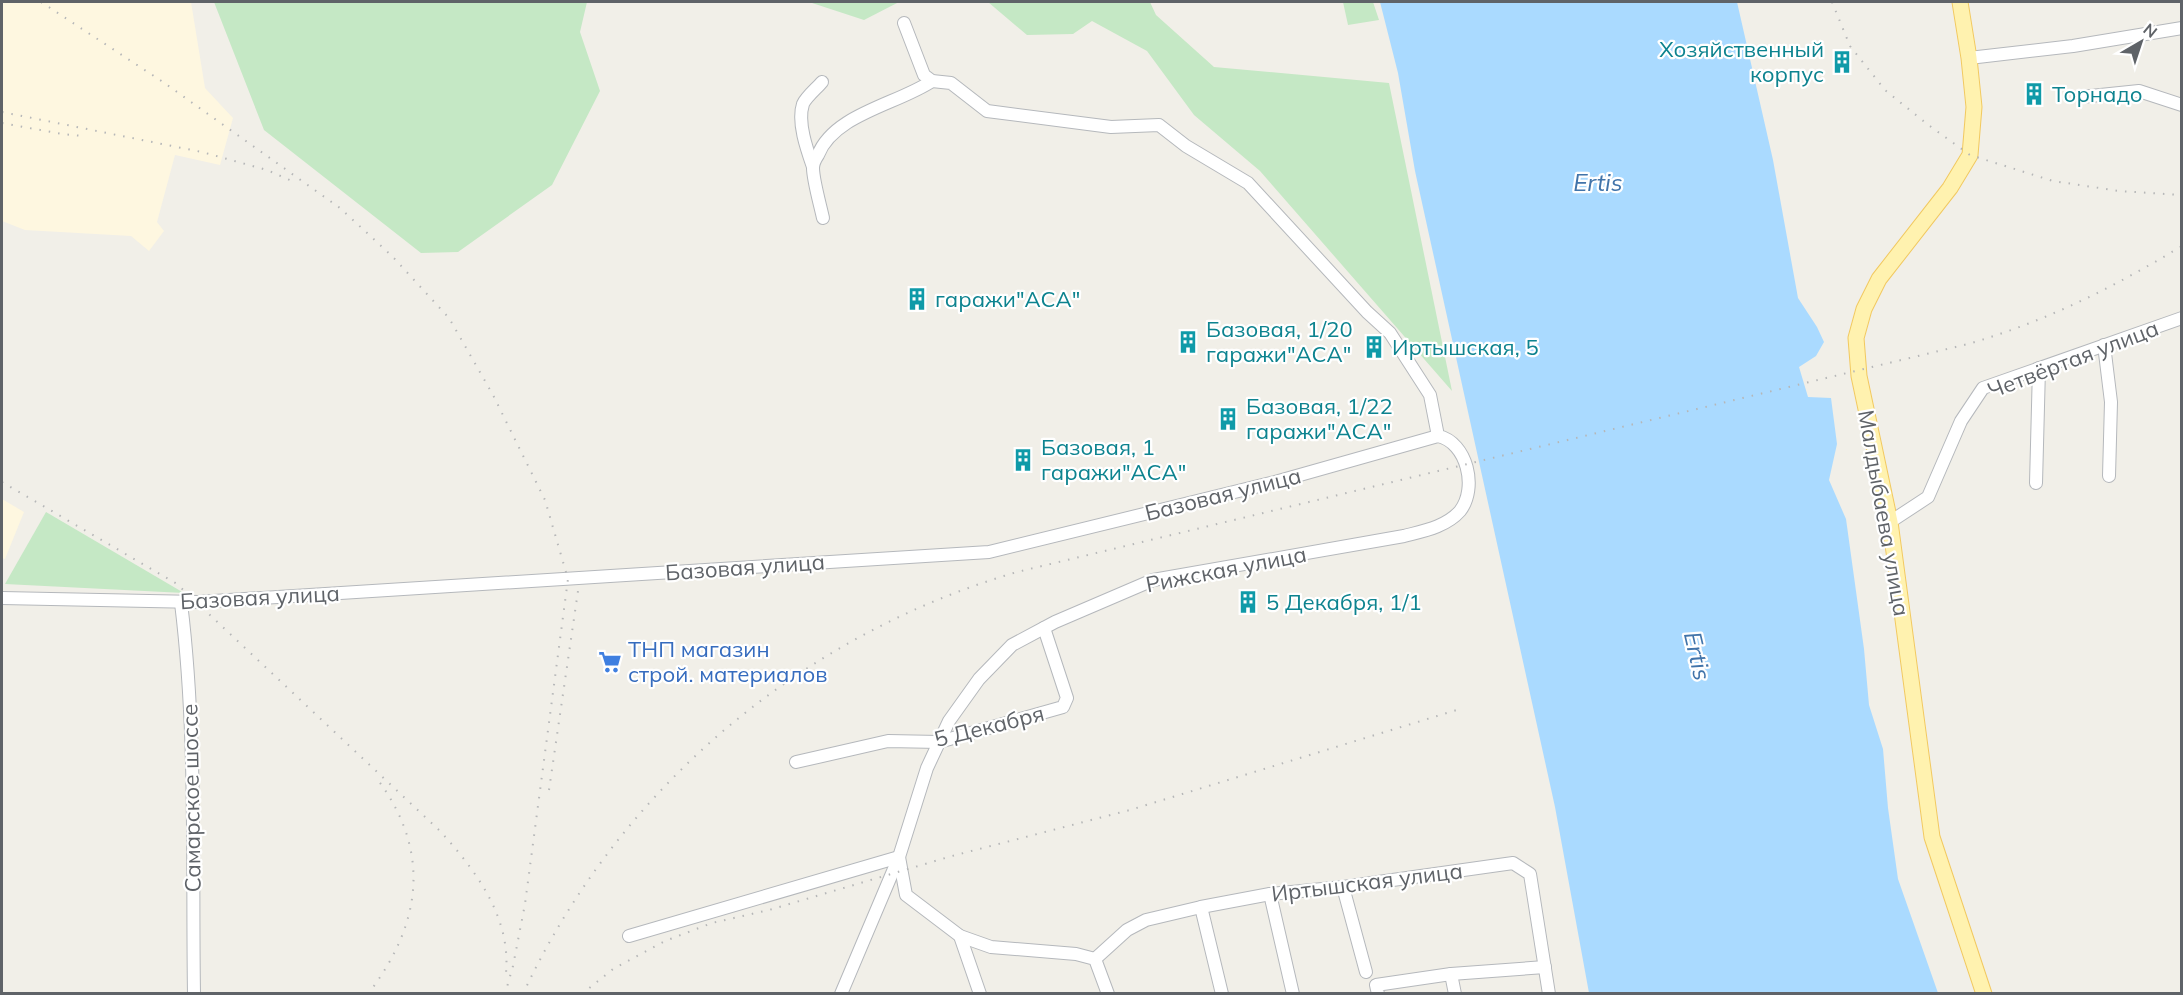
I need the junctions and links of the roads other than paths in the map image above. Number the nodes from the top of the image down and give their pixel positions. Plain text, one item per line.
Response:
1 (1960, 2) edge
2 (904, 23) dead end
3 (2181, 28) edge
4 (1970, 58) junction
5 (932, 81) junction
6 (822, 82) dead end
7 (2081, 97) dead end
8 (2181, 105) edge
9 (813, 167) junction
10 (823, 218) dead end
11 (2181, 318) edge
12 (2104, 345) junction
13 (2038, 368) junction
14 (1438, 436) junction
15 (2109, 476) dead end
16 (2036, 483) dead end
17 (1890, 522) junction
18 (2, 598) edge
19 (181, 603) junction
20 (1044, 628) junction
21 (939, 742) junction
22 (796, 762) dead end
23 (899, 857) junction
24 (1343, 888) junction
25 (1270, 894) junction
26 (1201, 907) junction
27 (629, 936) dead end
28 (960, 936) junction
29 (1095, 959) junction
30 (1545, 967) junction
31 (1366, 972) dead end
32 (1451, 974) junction
33 (1377, 989) edge
34 (194, 993) edge
35 (841, 993) edge
36 (980, 993) edge
37 (1108, 993) edge
38 (1222, 993) edge
39 (1293, 993) edge
40 (1455, 993) edge
41 (1549, 993) edge
42 (1984, 993) edge

1 - 4 main road, Малдыбаева улица
2 - 5 street
3 - 4 street
4 - 17 main road, Малдыбаева улица
5 - 9 street
5 - 14 street
6 - 9 street
7 - 8 street
9 - 10 street
11 - 12 street, Четвёртая улица
12 - 13 street, Четвёртая улица
12 - 15 street
13 - 16 street
13 - 17 street, Четвёртая улица
14 - 19 street, Базовая улица
14 - 20 street, Рижская улица
17 - 42 main road, Малдыбаева улица
18 - 19 street, Базовая улица
19 - 34 street, Самарское шоссе
20 - 21 street, Рижская улица
20 - 21 street, 5 Декабря
21 - 22 street, 5 Декабря
21 - 23 street, Рижская улица
23 - 27 street
23 - 28 street
23 - 35 street, Рижская улица
24 - 25 street, Иртышская улица
24 - 30 street, Иртышская улица
24 - 31 street
25 - 26 street, Иртышская улица
25 - 39 street
26 - 29 street, Иртышская улица
26 - 38 street
28 - 29 street
28 - 36 street
29 - 37 street
30 - 32 street
30 - 41 street, Иртышская улица
32 - 33 street
32 - 40 street

